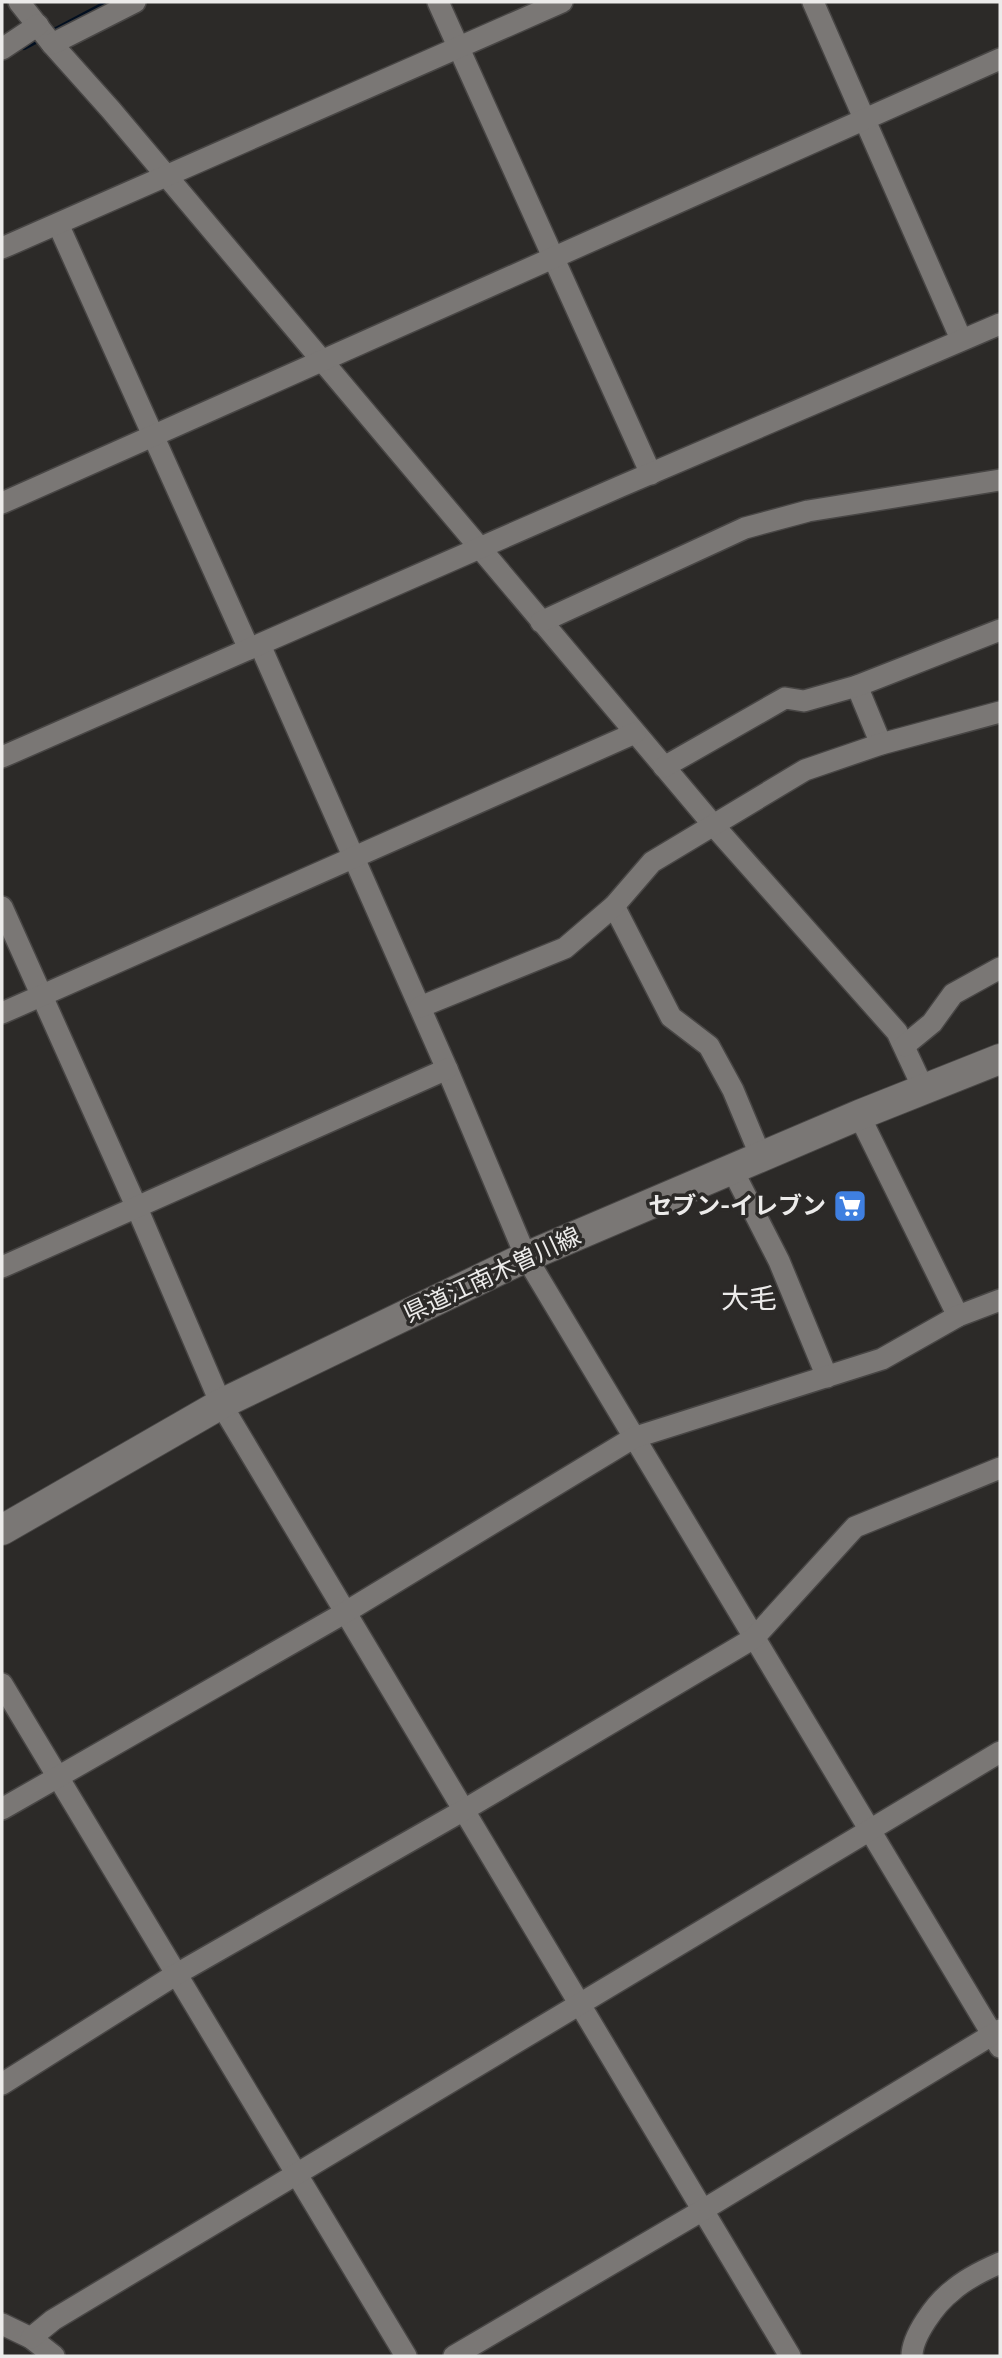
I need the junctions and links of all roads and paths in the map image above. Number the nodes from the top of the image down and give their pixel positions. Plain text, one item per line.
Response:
1 (19, 2) edge
2 (135, 2) edge
3 (438, 2) edge
4 (562, 2) edge
5 (813, 2) edge
6 (45, 35) junction
7 (458, 47) junction
8 (2, 50) edge
9 (1000, 59) edge
10 (865, 120) junction
11 (164, 175) junction
12 (58, 224) junction
13 (2, 248) edge
14 (552, 260) junction
15 (1000, 324) edge
16 (961, 339) junction
17 (323, 361) junction
18 (153, 436) junction
19 (651, 474) junction
20 (1000, 480) edge
21 (2, 503) edge
22 (480, 548) junction
23 (541, 622) junction
24 (1000, 630) edge
25 (254, 647) junction
26 (857, 686) junction
27 (1000, 712) edge
28 (635, 733) junction
29 (881, 744) junction
30 (2, 757) edge
31 (664, 768) junction
32 (715, 827) junction
33 (353, 858) junction
34 (614, 906) junction
35 (2, 907) edge
36 (1000, 968) edge
37 (41, 996) junction
38 (420, 1007) junction
39 (2, 1013) edge
40 (904, 1046) junction
41 (1000, 1059) edge
42 (447, 1069) junction
43 (924, 1090) junction
44 (859, 1115) junction
45 (761, 1157) junction
46 (732, 1169) junction
47 (137, 1208) junction
48 (526, 1257) junction
49 (2, 1267) edge
50 (1000, 1300) edge
51 (958, 1316) junction
52 (827, 1377) junction
53 (221, 1404) junction
54 (634, 1438) junction
55 (1000, 1468) edge
56 (2, 1530) edge
57 (346, 1612) junction
58 (754, 1639) junction
59 (2, 1684) edge
60 (1000, 1752) edge
61 (57, 1776) junction
62 (2, 1809) edge
63 (464, 1810) junction
64 (870, 1830) junction
65 (175, 1975) junction
66 (579, 2003) junction
67 (998, 2037) edge
68 (2, 2084) edge
69 (294, 2174) junction
70 (703, 2210) junction
71 (1000, 2263) edge
72 (2, 2324) edge
73 (31, 2338) junction
74 (54, 2356) edge
75 (406, 2356) edge
76 (454, 2356) edge
77 (790, 2356) edge
78 (912, 2356) edge

1 - 6 street
2 - 6 street
3 - 7 street
4 - 7 street
5 - 10 street
6 - 8 street
6 - 11 street
7 - 11 street
7 - 14 street
9 - 10 street
10 - 14 street
10 - 16 street
11 - 12 street
11 - 17 street
12 - 13 street
12 - 18 street
14 - 17 street
14 - 19 street
15 - 16 street
16 - 19 street
17 - 18 street
17 - 22 street
18 - 21 street
18 - 25 street
19 - 22 street
20 - 23 street
22 - 23 street
22 - 25 street
23 - 28 street
24 - 26 street
25 - 30 street
25 - 33 street
26 - 29 street
26 - 31 street
27 - 29 street
28 - 31 street
28 - 33 street
29 - 32 street
31 - 32 street
32 - 34 street
32 - 40 street
33 - 37 street
33 - 38 street
34 - 38 street
34 - 45 street
35 - 37 street
36 - 40 street
37 - 39 street
37 - 47 street
38 - 42 street
40 - 43 street
41 - 43 main road, 県道江南木曽川線
42 - 47 street
42 - 48 street
43 - 44 main road, 県道江南木曽川線
44 - 45 main road, 県道江南木曽川線
44 - 51 street
45 - 46 main road, 県道江南木曽川線
46 - 48 main road, 県道江南木曽川線
46 - 52 street
47 - 49 street
47 - 53 street
48 - 53 main road, 県道江南木曽川線
48 - 54 street
50 - 51 street
51 - 52 street
52 - 54 street
53 - 56 main road, 県道江南木曽川線
53 - 57 street
54 - 57 street
54 - 58 street
55 - 58 street
57 - 61 street
57 - 63 street
58 - 63 street
58 - 64 street
59 - 61 street
60 - 64 street
61 - 62 street
61 - 65 street
63 - 65 street
63 - 66 street
64 - 66 street
64 - 67 street
65 - 68 street
65 - 69 street
66 - 69 street
66 - 70 street
67 - 70 street
69 - 73 street
69 - 75 street
70 - 76 street
70 - 77 street
71 - 78 street
72 - 73 street
73 - 74 street

